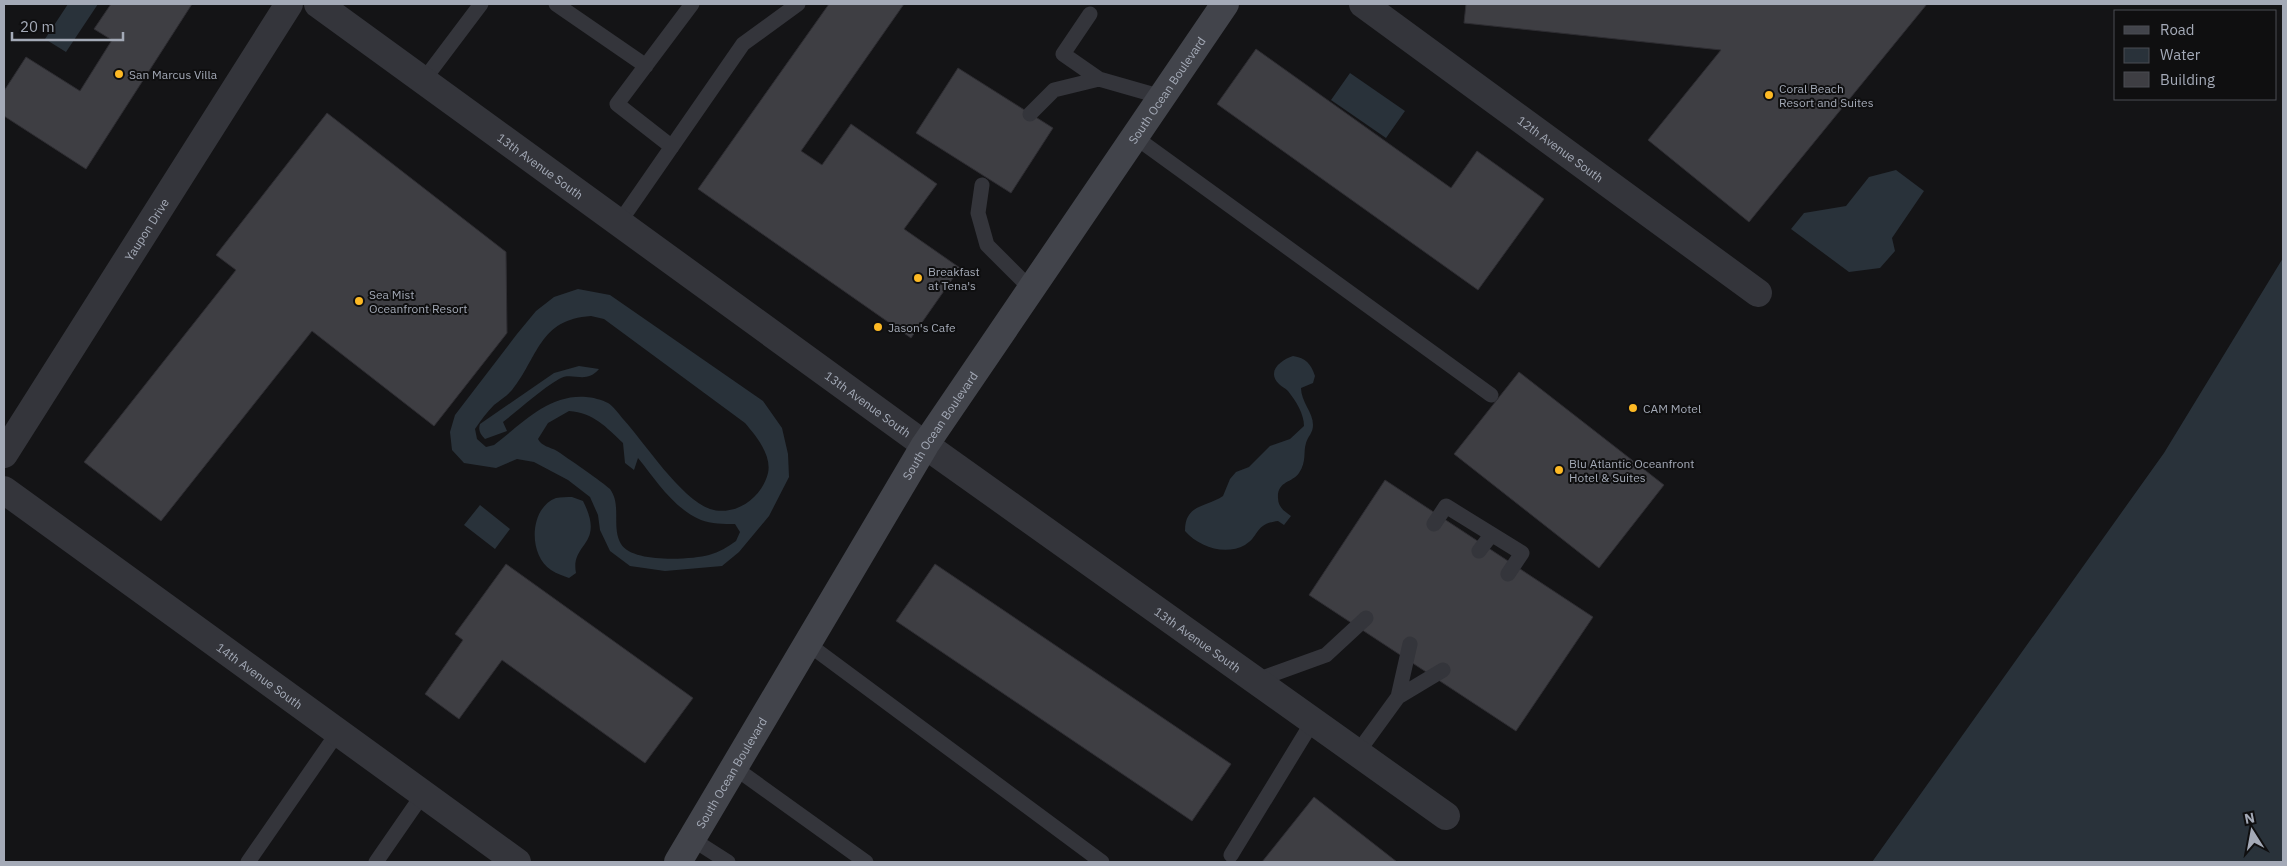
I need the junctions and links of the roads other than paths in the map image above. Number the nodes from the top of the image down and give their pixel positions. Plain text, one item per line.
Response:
1 (289, 4) edge
2 (318, 4) edge
3 (481, 4) edge
4 (556, 4) edge
5 (692, 4) edge
6 (798, 4) edge
7 (1225, 4) edge
8 (1363, 4) edge
9 (1090, 14) dead end
10 (646, 66) junction
11 (1099, 79) junction
12 (423, 80) junction
13 (1162, 97) junction
14 (1030, 114) dead end
15 (1135, 137) junction
16 (672, 147) junction
17 (982, 185) dead end
18 (619, 223) junction
19 (1031, 289) junction
20 (1758, 294) dead end
21 (1491, 395) dead end
22 (925, 445) junction
23 (4, 454) edge
24 (4, 490) edge
25 (1434, 524) dead end
26 (1491, 535) junction
27 (1479, 551) dead end
28 (1508, 574) dead end
29 (1366, 618) dead end
30 (808, 644) junction
31 (1410, 644) dead end
32 (1443, 670) dead end
33 (1257, 680) junction
34 (1398, 697) junction
35 (1313, 721) junction
36 (338, 732) junction
37 (1358, 752) junction
38 (735, 768) junction
39 (423, 794) junction
40 (1446, 816) dead end
41 (692, 839) junction
42 (1230, 854) dead end
43 (248, 862) edge
44 (376, 862) edge
45 (517, 862) edge
46 (678, 862) edge
47 (728, 862) edge
48 (866, 862) edge
49 (1102, 862) edge

1 - 23 street, Yaupon Drive
2 - 12 street, 13th Avenue South
3 - 12 lane
4 - 10 lane
5 - 10 lane
6 - 16 lane
7 - 13 main road, South Ocean Boulevard
8 - 20 street, 12th Avenue South
9 - 11 lane
10 - 16 lane
11 - 13 lane
11 - 14 lane
12 - 18 street, 13th Avenue South
13 - 15 main road, South Ocean Boulevard
15 - 19 main road, South Ocean Boulevard
15 - 21 lane
16 - 18 lane
17 - 19 lane
18 - 22 street, 13th Avenue South
19 - 22 main road, South Ocean Boulevard
22 - 30 main road, South Ocean Boulevard
22 - 33 street, 13th Avenue South
24 - 36 street, 14th Avenue South
25 - 26 lane
26 - 27 lane
26 - 28 lane
29 - 33 lane
30 - 38 main road, South Ocean Boulevard
30 - 49 lane
31 - 34 lane
32 - 34 lane
33 - 35 street, 13th Avenue South
34 - 37 lane
35 - 37 street, 13th Avenue South
35 - 42 lane
36 - 39 street, 14th Avenue South
36 - 43 lane
37 - 40 street, 13th Avenue South
38 - 41 main road, South Ocean Boulevard
38 - 48 lane
39 - 44 lane
39 - 45 street, 14th Avenue South
41 - 46 main road, South Ocean Boulevard
41 - 47 lane

